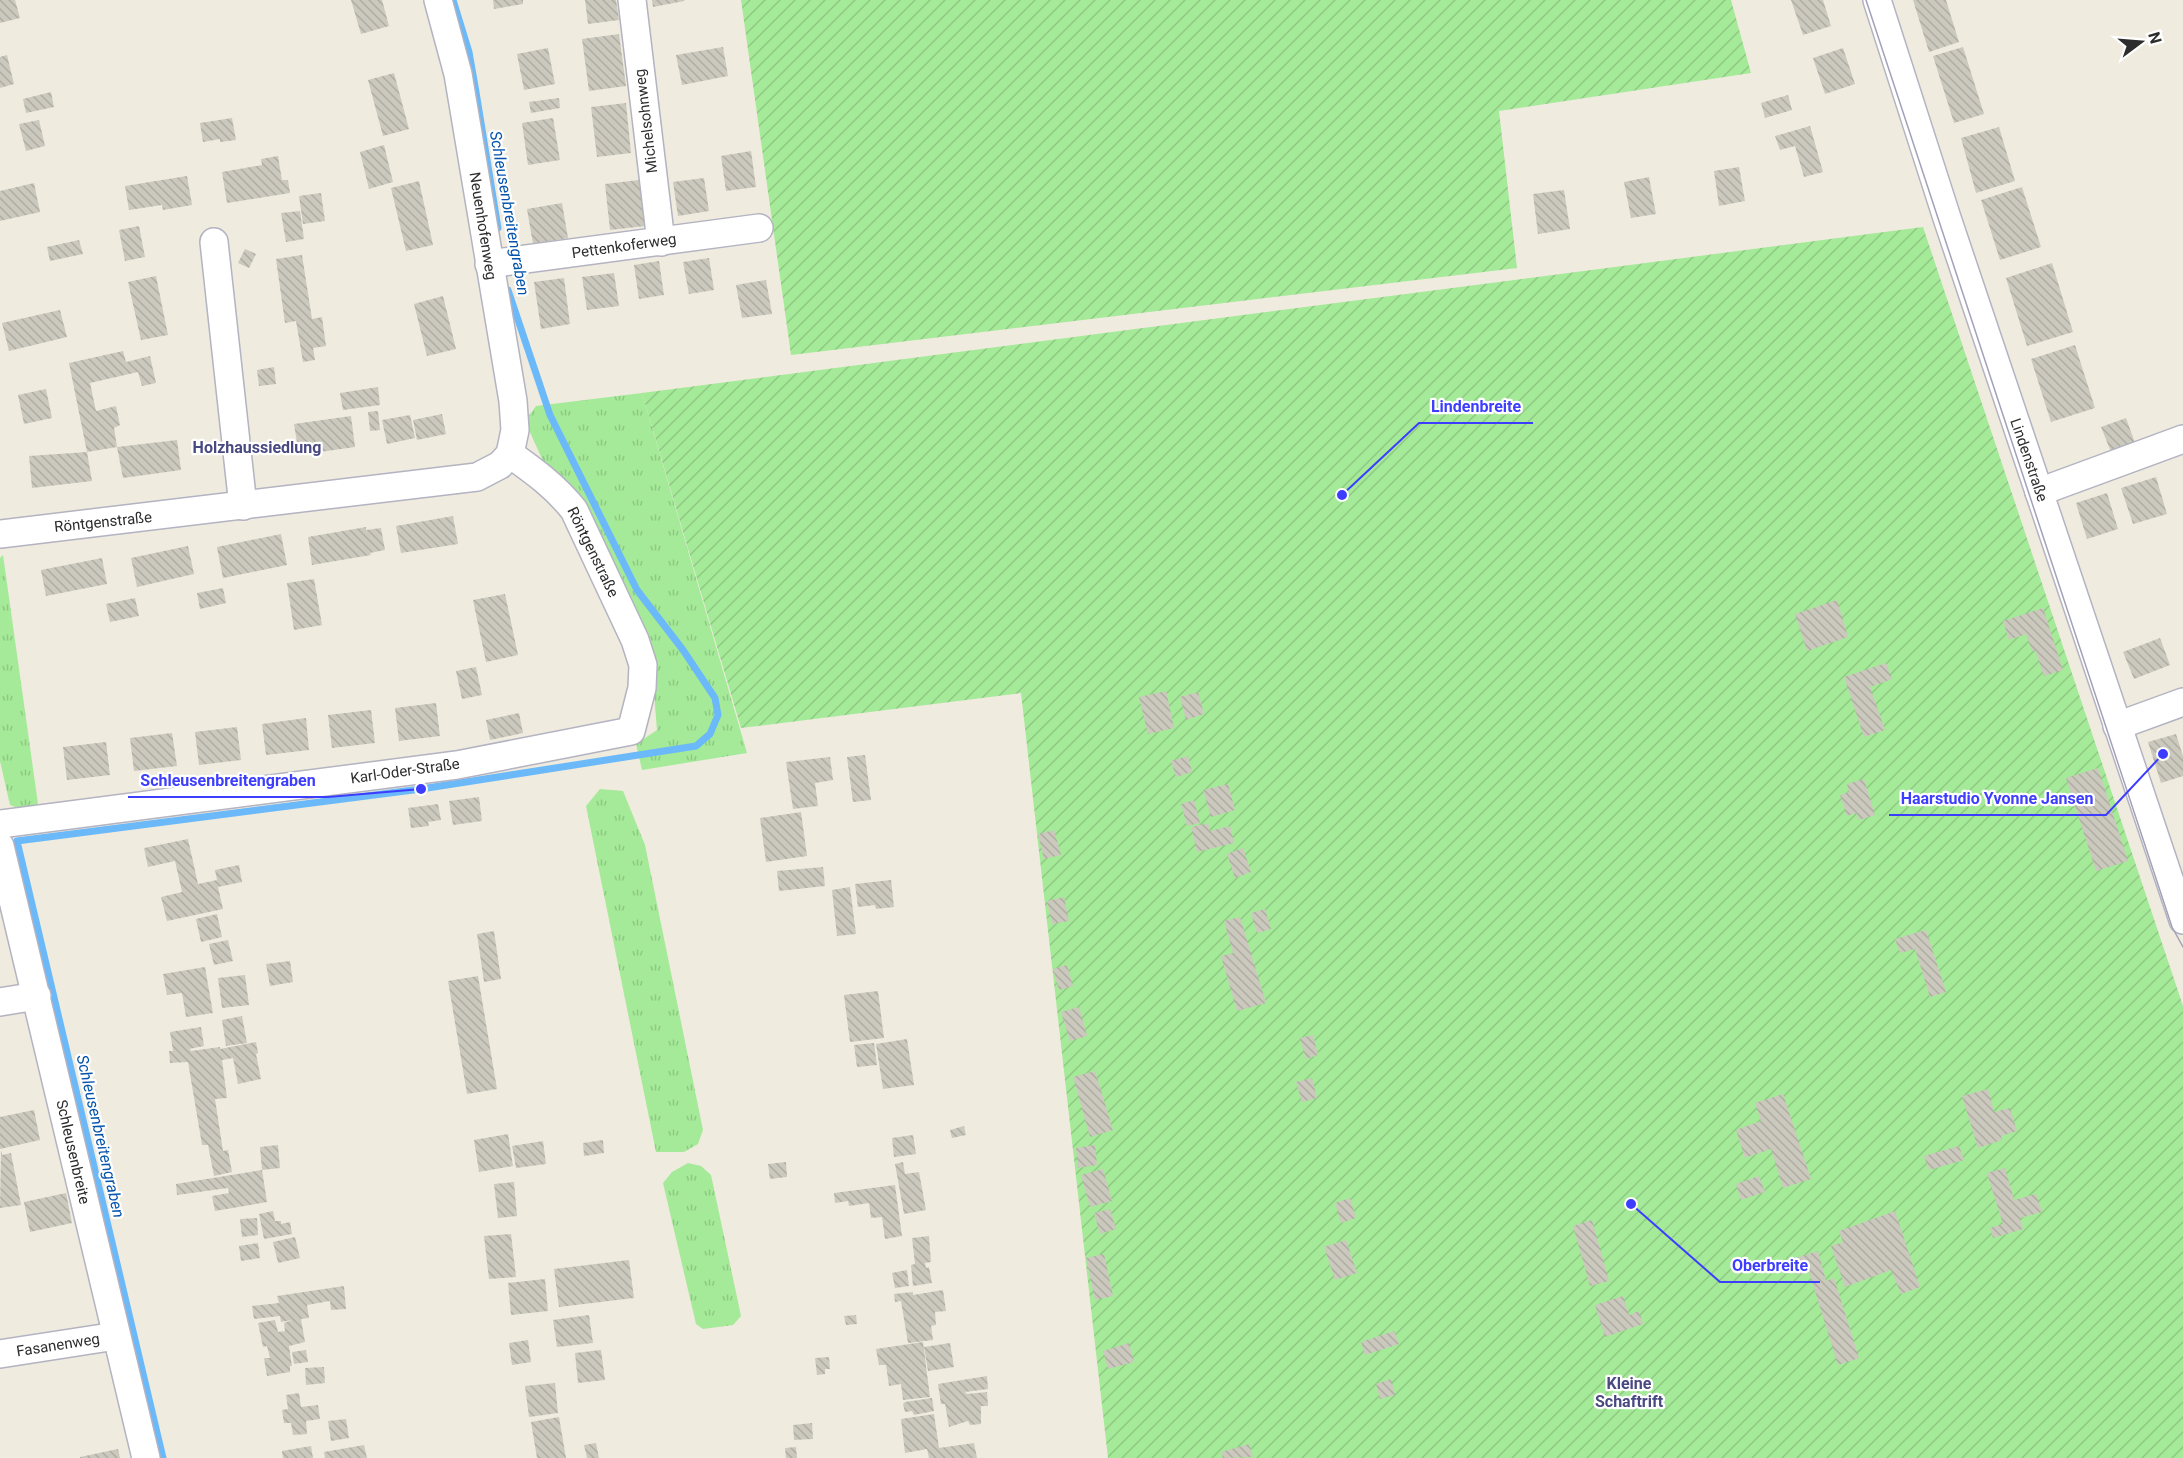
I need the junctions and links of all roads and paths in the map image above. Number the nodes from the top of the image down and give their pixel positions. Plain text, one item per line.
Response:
1 (438, 0) edge
2 (632, 0) edge
3 (1877, 0) edge
4 (759, 228) dead end
5 (214, 242) dead end
6 (661, 242) junction
7 (497, 263) junction
8 (2183, 439) edge
9 (510, 454) junction
10 (2039, 492) junction
11 (243, 506) junction
12 (0, 534) edge
13 (2183, 702) edge
14 (2117, 726) junction
15 (630, 731) joint
16 (0, 825) edge
17 (0, 846) edge
18 (2183, 920) edge
19 (37, 996) junction
20 (0, 1002) edge
21 (116, 1336) junction
22 (0, 1354) edge
23 (146, 1458) edge

1 - 7 street, Neuenhofenweg
2 - 6 street, Michelsohnweg
3 - 10 street, Lindenstraße
4 - 6 street, Pettenkoferweg
5 - 11 street
6 - 7 street, Pettenkoferweg
7 - 9 street, Neuenhofenweg
8 - 10 street
9 - 11 street, Röntgenstraße
9 - 15 street, Röntgenstraße
10 - 14 street, Lindenstraße
11 - 12 street, Röntgenstraße
13 - 14 street
14 - 18 street, Lindenstraße
15 - 16 street, Karl-Oder-Straße
17 - 19 street, Schleusenbreite
19 - 20 street
19 - 21 street, Schleusenbreite
21 - 22 street, Fasanenweg
21 - 23 street, Schleusenbreite

